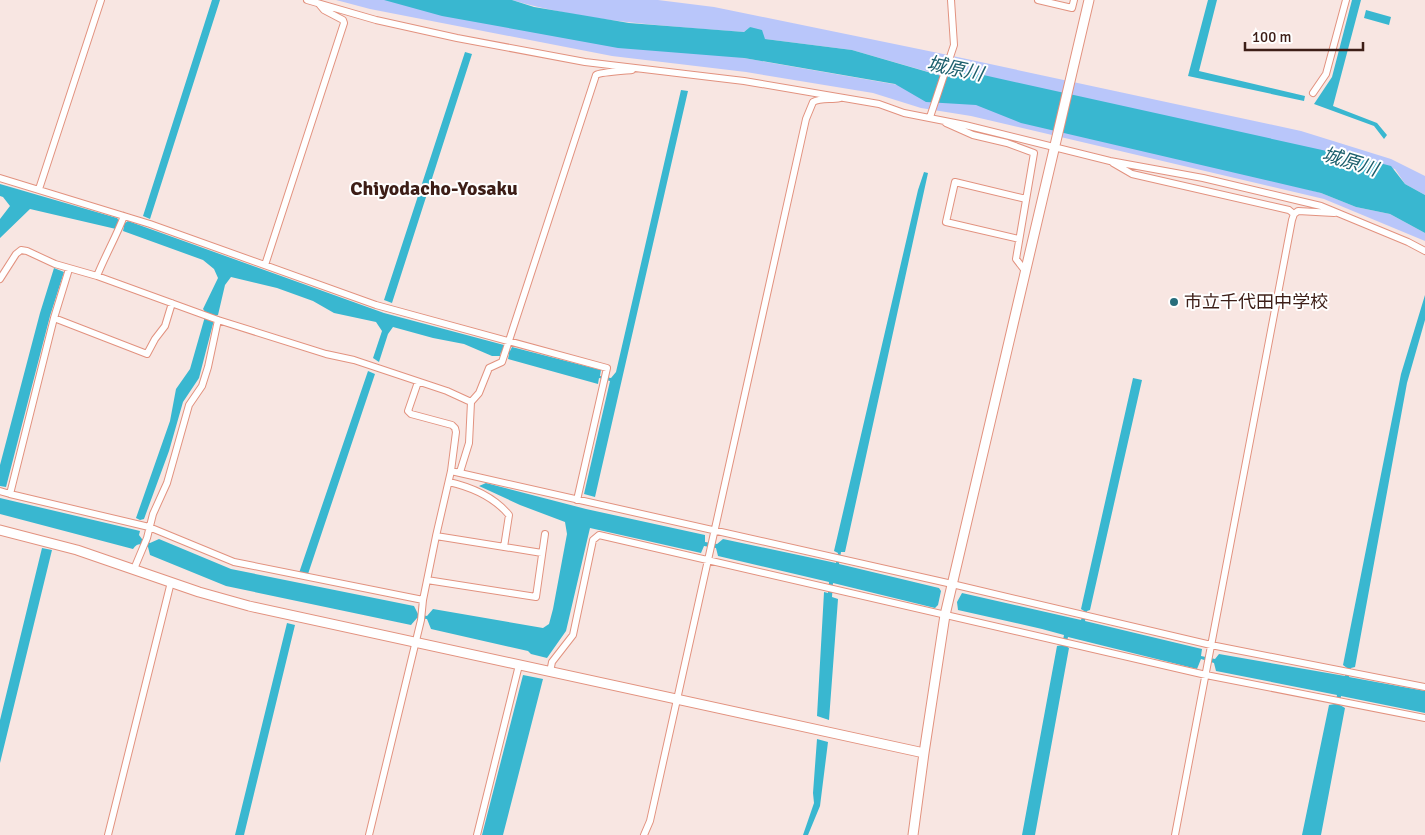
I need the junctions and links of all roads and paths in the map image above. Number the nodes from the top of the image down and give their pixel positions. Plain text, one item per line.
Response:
1 (101, 0) edge
2 (307, 0) edge
3 (951, 0) edge
4 (1038, 0) edge
5 (1074, 0) edge
6 (1089, 0) edge
7 (1346, 0) edge
8 (318, 3) junction
9 (638, 69) junction
10 (1313, 93) dead end
11 (846, 97) junction
12 (930, 117) junction
13 (943, 121) junction
14 (1055, 148) junction
15 (1110, 161) junction
16 (0, 178) edge
17 (39, 189) junction
18 (1026, 199) junction
19 (1294, 214) junction
20 (1340, 214) junction
21 (122, 221) junction
22 (1019, 239) junction
23 (1425, 251) edge
24 (265, 265) junction
25 (69, 269) junction
26 (1026, 272) junction
27 (97, 276) junction
28 (0, 279) edge
29 (172, 303) junction
30 (54, 318) junction
31 (217, 320) junction
32 (510, 340) junction
33 (418, 382) junction
34 (471, 402) junction
35 (451, 471) junction
36 (460, 472) junction
37 (449, 482) junction
38 (0, 491) edge
39 (10, 494) junction
40 (577, 500) junction
41 (149, 527) junction
42 (0, 530) edge
43 (714, 531) junction
44 (545, 534) dead end
45 (436, 536) junction
46 (504, 547) junction
47 (542, 554) junction
48 (708, 561) junction
49 (134, 569) junction
50 (427, 580) junction
51 (171, 582) junction
52 (952, 584) junction
53 (423, 600) junction
54 (945, 615) junction
55 (416, 643) junction
56 (1211, 649) junction
57 (519, 665) junction
58 (550, 672) junction
59 (1206, 675) junction
60 (1425, 687) edge
61 (677, 700) junction
62 (1425, 718) edge
63 (924, 752) junction
64 (108, 835) edge
65 (369, 835) edge
66 (477, 835) edge
67 (644, 835) edge
68 (914, 835) edge
69 (1175, 835) edge

1 - 17 street
2 - 8 street
3 - 12 street
4 - 5 street
6 - 14 street
7 - 10 street
8 - 9 street
8 - 24 street
9 - 11 street
9 - 32 street
11 - 12 street
11 - 43 street
12 - 13 street
13 - 14 street
13 - 18 street
14 - 15 street
14 - 26 street
15 - 19 street
15 - 20 street
16 - 17 street
17 - 21 street
18 - 22 street
18 - 22 street
19 - 20 street
19 - 56 street
20 - 23 street
21 - 24 street
21 - 27 street
22 - 26 street
24 - 32 street
25 - 27 street
25 - 28 street
25 - 30 street
26 - 52 street
27 - 29 street
29 - 30 street
29 - 31 street
30 - 39 street
31 - 33 street
31 - 41 street
32 - 34 street
32 - 40 street
33 - 34 street
33 - 35 street
34 - 36 street
35 - 36 street
35 - 37 street
36 - 40 street
37 - 45 street
37 - 46 street
38 - 39 street
39 - 41 street
40 - 43 street
41 - 49 street
41 - 53 street
42 - 49 street
43 - 48 street
43 - 52 street
44 - 47 street
45 - 46 street
45 - 50 street
46 - 47 street
47 - 50 street
48 - 54 street
48 - 58 street
48 - 61 street
49 - 51 street
50 - 53 street
51 - 55 street
51 - 64 street
52 - 54 street
52 - 56 street
53 - 55 street
54 - 59 street
54 - 63 street
55 - 57 street
55 - 65 street
56 - 59 street
56 - 60 street
57 - 58 street
57 - 66 street
58 - 61 street
59 - 62 street
59 - 69 street
61 - 63 street
61 - 67 street
63 - 68 street

